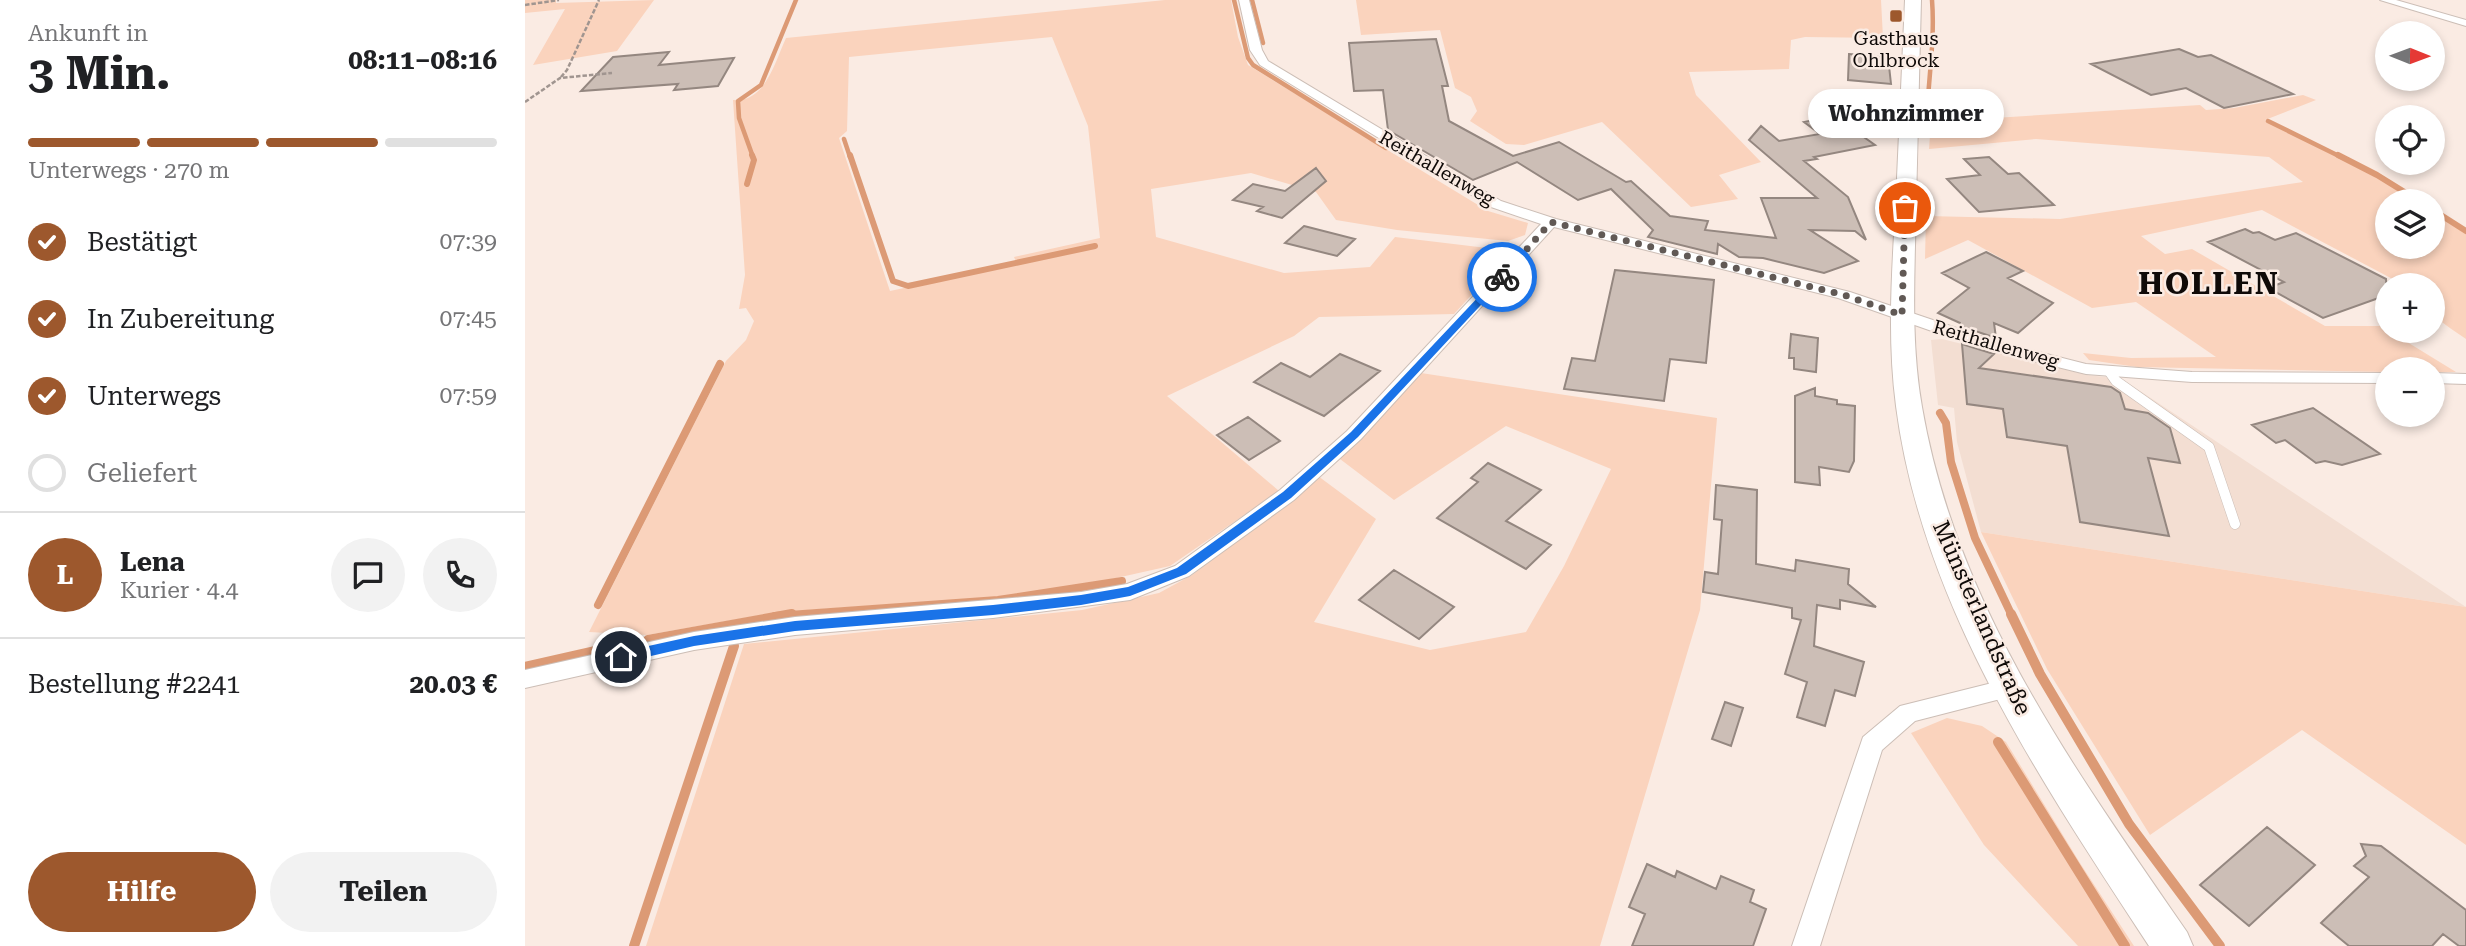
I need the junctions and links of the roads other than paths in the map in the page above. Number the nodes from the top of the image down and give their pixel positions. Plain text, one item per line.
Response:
1 (1244, 0) edge
2 (1913, 0) edge
3 (2385, 0) edge
4 (2466, 23) edge
5 (1551, 222) junction
6 (1902, 315) junction
7 (2109, 371) junction
8 (2375, 378) edge
9 (2445, 378) edge
10 (2466, 379) edge
11 (2235, 524) dead end
12 (525, 679) edge
13 (2008, 688) junction
14 (1806, 946) edge
15 (2173, 946) edge

1 - 5 street, Reithallenweg
2 - 6 main road, Münsterlandstraße
3 - 4 street
5 - 6 street, Reithallenweg
5 - 12 street
6 - 7 street, Reithallenweg
6 - 13 main road, Münsterlandstraße
7 - 8 street, Reithallenweg
7 - 11 lane
9 - 10 street
13 - 14 street
13 - 15 main road, Münsterlandstraße

